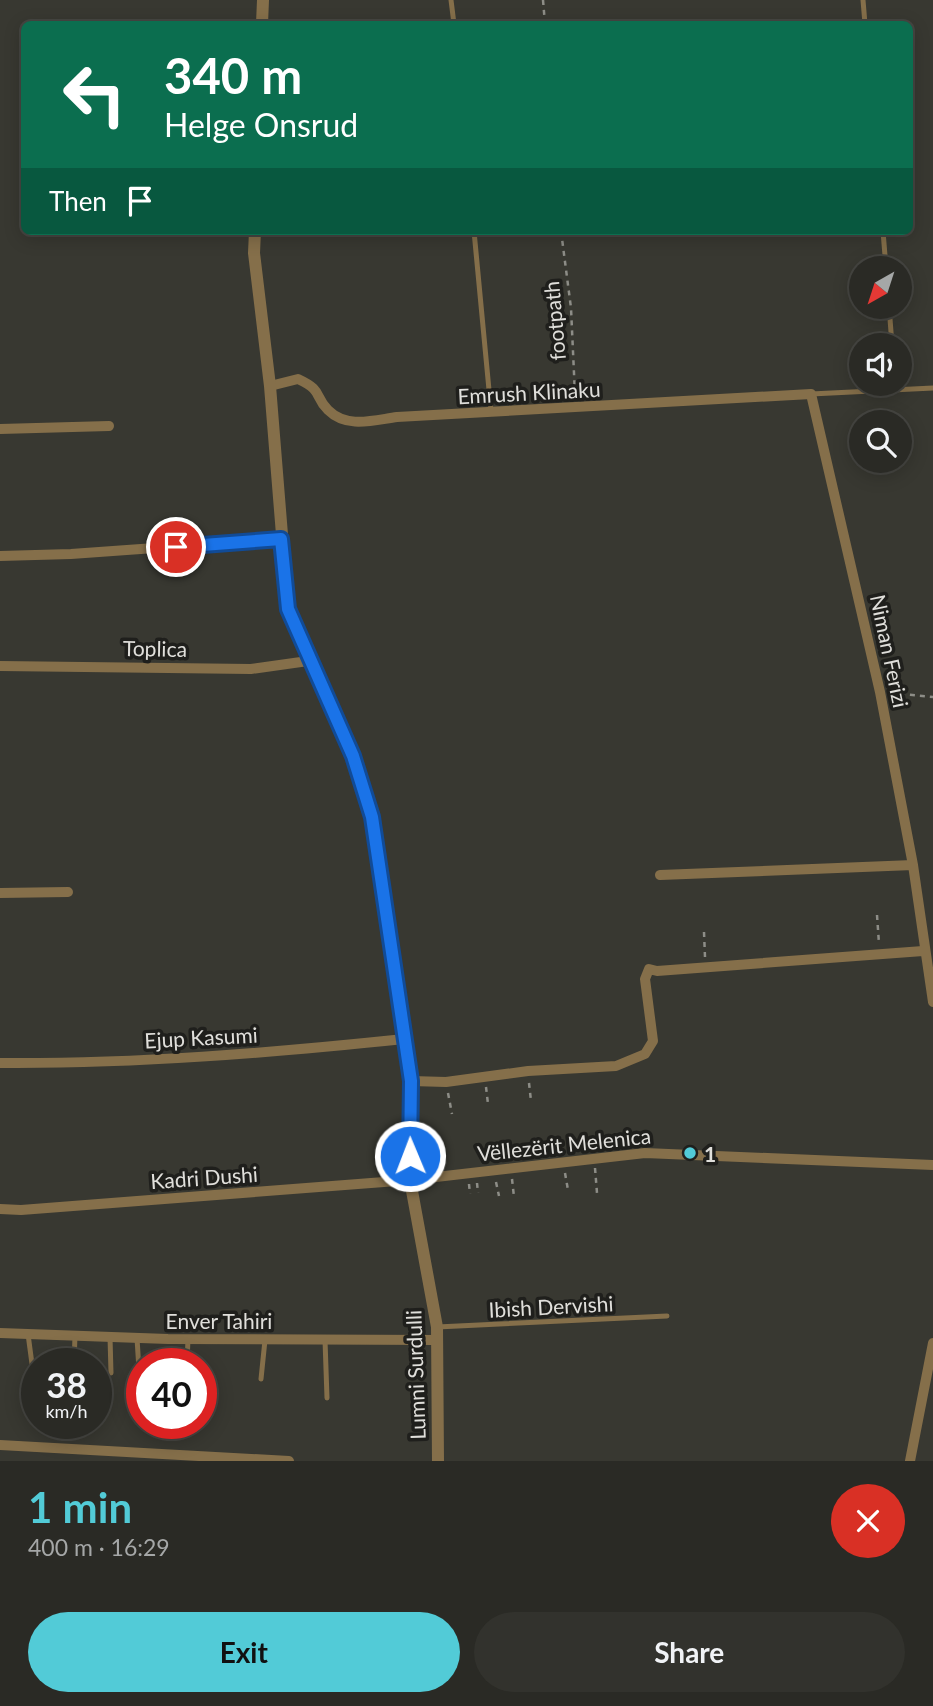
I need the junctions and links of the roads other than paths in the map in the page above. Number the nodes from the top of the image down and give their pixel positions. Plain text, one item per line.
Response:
1 (263, 0) edge
2 (451, 0) edge
3 (863, 0) edge
4 (262, 21) edge
5 (454, 21) edge
6 (865, 21) edge
7 (255, 235) edge
8 (474, 235) edge
9 (883, 235) edge
10 (885, 256) edge
11 (270, 386) junction
12 (912, 387) edge
13 (933, 388) edge
14 (849, 391) edge
15 (811, 394) junction
16 (491, 414) junction
17 (109, 426) dead end
18 (0, 429) edge
19 (281, 539) junction
20 (0, 555) edge
21 (308, 661) junction
22 (0, 666) edge
23 (913, 865) junction
24 (660, 875) dead end
25 (68, 892) dead end
26 (0, 893) edge
27 (923, 951) junction
28 (933, 1002) edge
29 (404, 1039) junction
30 (0, 1063) edge
31 (411, 1081) junction
32 (933, 1165) edge
33 (410, 1180) junction
34 (0, 1209) edge
35 (667, 1316) dead end
36 (0, 1333) edge
37 (28, 1334) junction
38 (437, 1334) junction
39 (75, 1336) junction
40 (110, 1337) junction
41 (137, 1338) junction
42 (188, 1339) junction
43 (265, 1340) junction
44 (325, 1340) junction
45 (933, 1343) edge
46 (30, 1348) edge
47 (75, 1348) edge
48 (110, 1348) edge
49 (138, 1348) edge
50 (188, 1348) edge
51 (261, 1379) dead end
52 (327, 1398) dead end
53 (0, 1445) edge
54 (289, 1461) edge
55 (438, 1461) edge
56 (910, 1461) edge

1 - 4 street
2 - 5 lane
3 - 6 lane
7 - 11 street, Lumni Surdulli
8 - 16 lane
9 - 10 lane
11 - 16 street, Emrush Klinaku
11 - 19 street, Lumni Surdulli
12 - 13 lane
14 - 15 lane
15 - 16 street, Emrush Klinaku
15 - 23 street, Niman Ferizi
17 - 18 street
19 - 20 street
19 - 21 street, Lumni Surdulli
21 - 22 street, Toplica
21 - 29 street, Lumni Surdulli
23 - 24 street
23 - 27 street, Niman Ferizi
25 - 26 street
27 - 28 street, Niman Ferizi
27 - 31 street
29 - 30 street, Ejup Kasumi
29 - 31 street, Lumni Surdulli
31 - 33 street, Lumni Surdulli
32 - 33 street, Vëllezërit Melenica
33 - 34 street, Kadri Dushi
33 - 38 street, Lumni Surdulli
35 - 38 lane, Ibish Dervishi
36 - 37 street, Enver Tahiri
37 - 39 street, Enver Tahiri
37 - 46 lane
38 - 44 street, Enver Tahiri
38 - 55 street, Lumni Surdulli
39 - 40 street, Enver Tahiri
39 - 47 lane
40 - 41 street, Enver Tahiri
40 - 48 lane
41 - 42 street, Enver Tahiri
41 - 49 lane
42 - 43 street, Enver Tahiri
42 - 50 lane
43 - 44 street, Enver Tahiri
43 - 51 lane
44 - 52 lane
45 - 56 street
53 - 54 street

